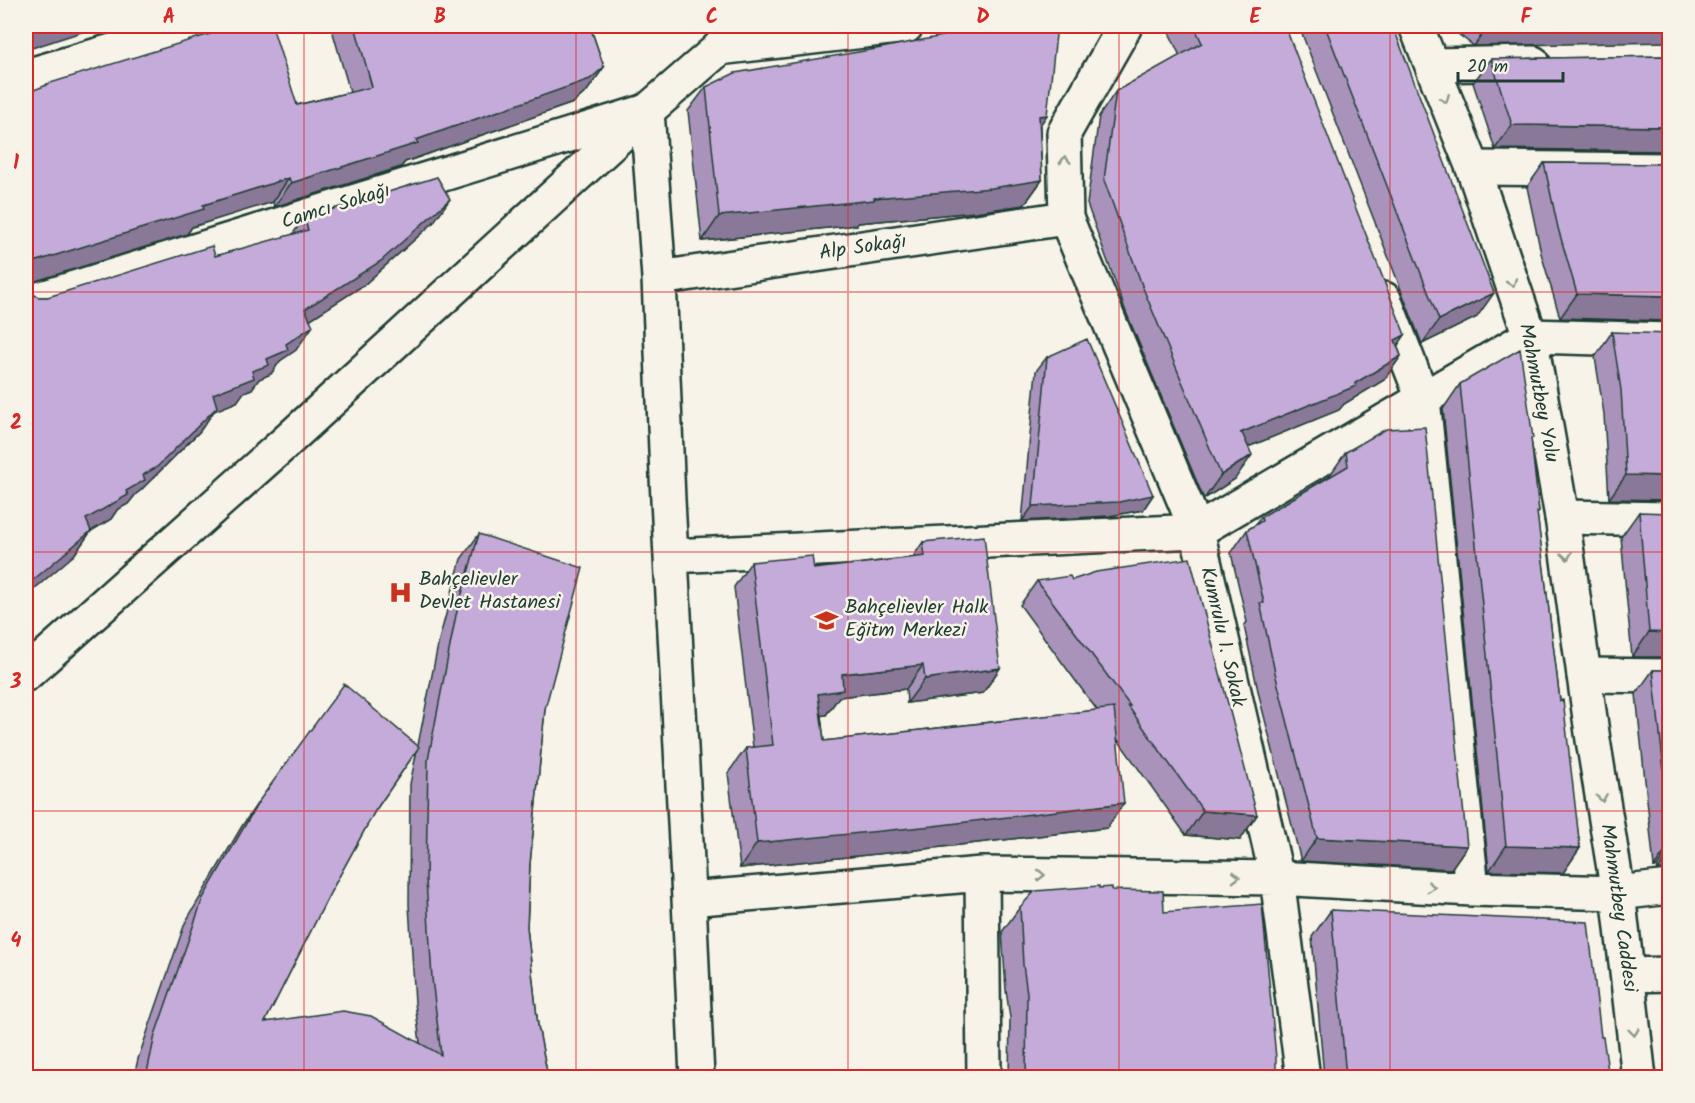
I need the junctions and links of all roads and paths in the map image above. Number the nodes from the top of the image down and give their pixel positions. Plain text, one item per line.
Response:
1 (197, 26) edge
2 (745, 26) edge
3 (906, 26) edge
4 (1125, 26) edge
5 (1416, 26) edge
6 (139, 34) edge
7 (718, 48) junction
8 (1563, 63) edge
9 (1432, 65) junction
10 (26, 76) edge
11 (646, 111) junction
12 (1473, 168) junction
13 (1670, 170) edge
14 (1066, 218) junction
15 (1372, 267) edge
16 (659, 278) junction
17 (26, 303) edge
18 (1530, 336) junction
19 (1670, 340) edge
20 (1422, 399) junction
21 (1562, 517) junction
22 (1670, 519) edge
23 (1197, 531) junction
24 (671, 556) junction
25 (26, 674) edge
26 (1584, 675) junction
27 (1670, 676) edge
28 (1593, 740) joint
29 (982, 874) junction
30 (1277, 878) junction
31 (1670, 887) edge
32 (1472, 889) junction
33 (1618, 894) junction
34 (689, 899) junction
35 (1670, 974) edge
36 (1628, 975) junction
37 (697, 1077) edge
38 (984, 1077) edge
39 (1303, 1077) edge
40 (1640, 1077) edge

1 - 6 street
2 - 7 street
3 - 7 street
14 -> 4 street
5 - 9 street, Mahmutbey Yolu
6 - 10 street
7 - 11 street
8 - 9 street
9 -> 12 street, Mahmutbey Yolu
11 - 16 street
11 - 17 street, Camcı Sokağı
11 - 25 street
12 - 13 street
12 -> 18 street, Mahmutbey Yolu
14 - 16 street, Alp Sokağı
14 - 23 street, Kumrulu 1. Sokak
15 - 20 street
16 - 24 street
18 - 19 street
18 - 20 street
18 - 21 street, Mahmutbey Yolu
20 - 23 street
20 - 32 street
21 - 22 street
21 -> 26 street, Mahmutbey Yolu
23 - 24 street
23 - 30 street, Kumrulu 1. Sokak
24 - 34 street
26 - 27 street
26 - 28 street, Mahmutbey Yolu
28 -> 33 street, Mahmutbey Caddesi
29 -> 30 street
29 - 34 street
29 - 38 street
30 -> 32 street
30 - 39 street, Kumrulu 1. Sokak
31 - 33 street
32 - 33 street
33 - 36 street, Mahmutbey Caddesi
34 - 37 street
35 - 36 street
36 -> 40 street, Mahmutbey Caddesi

